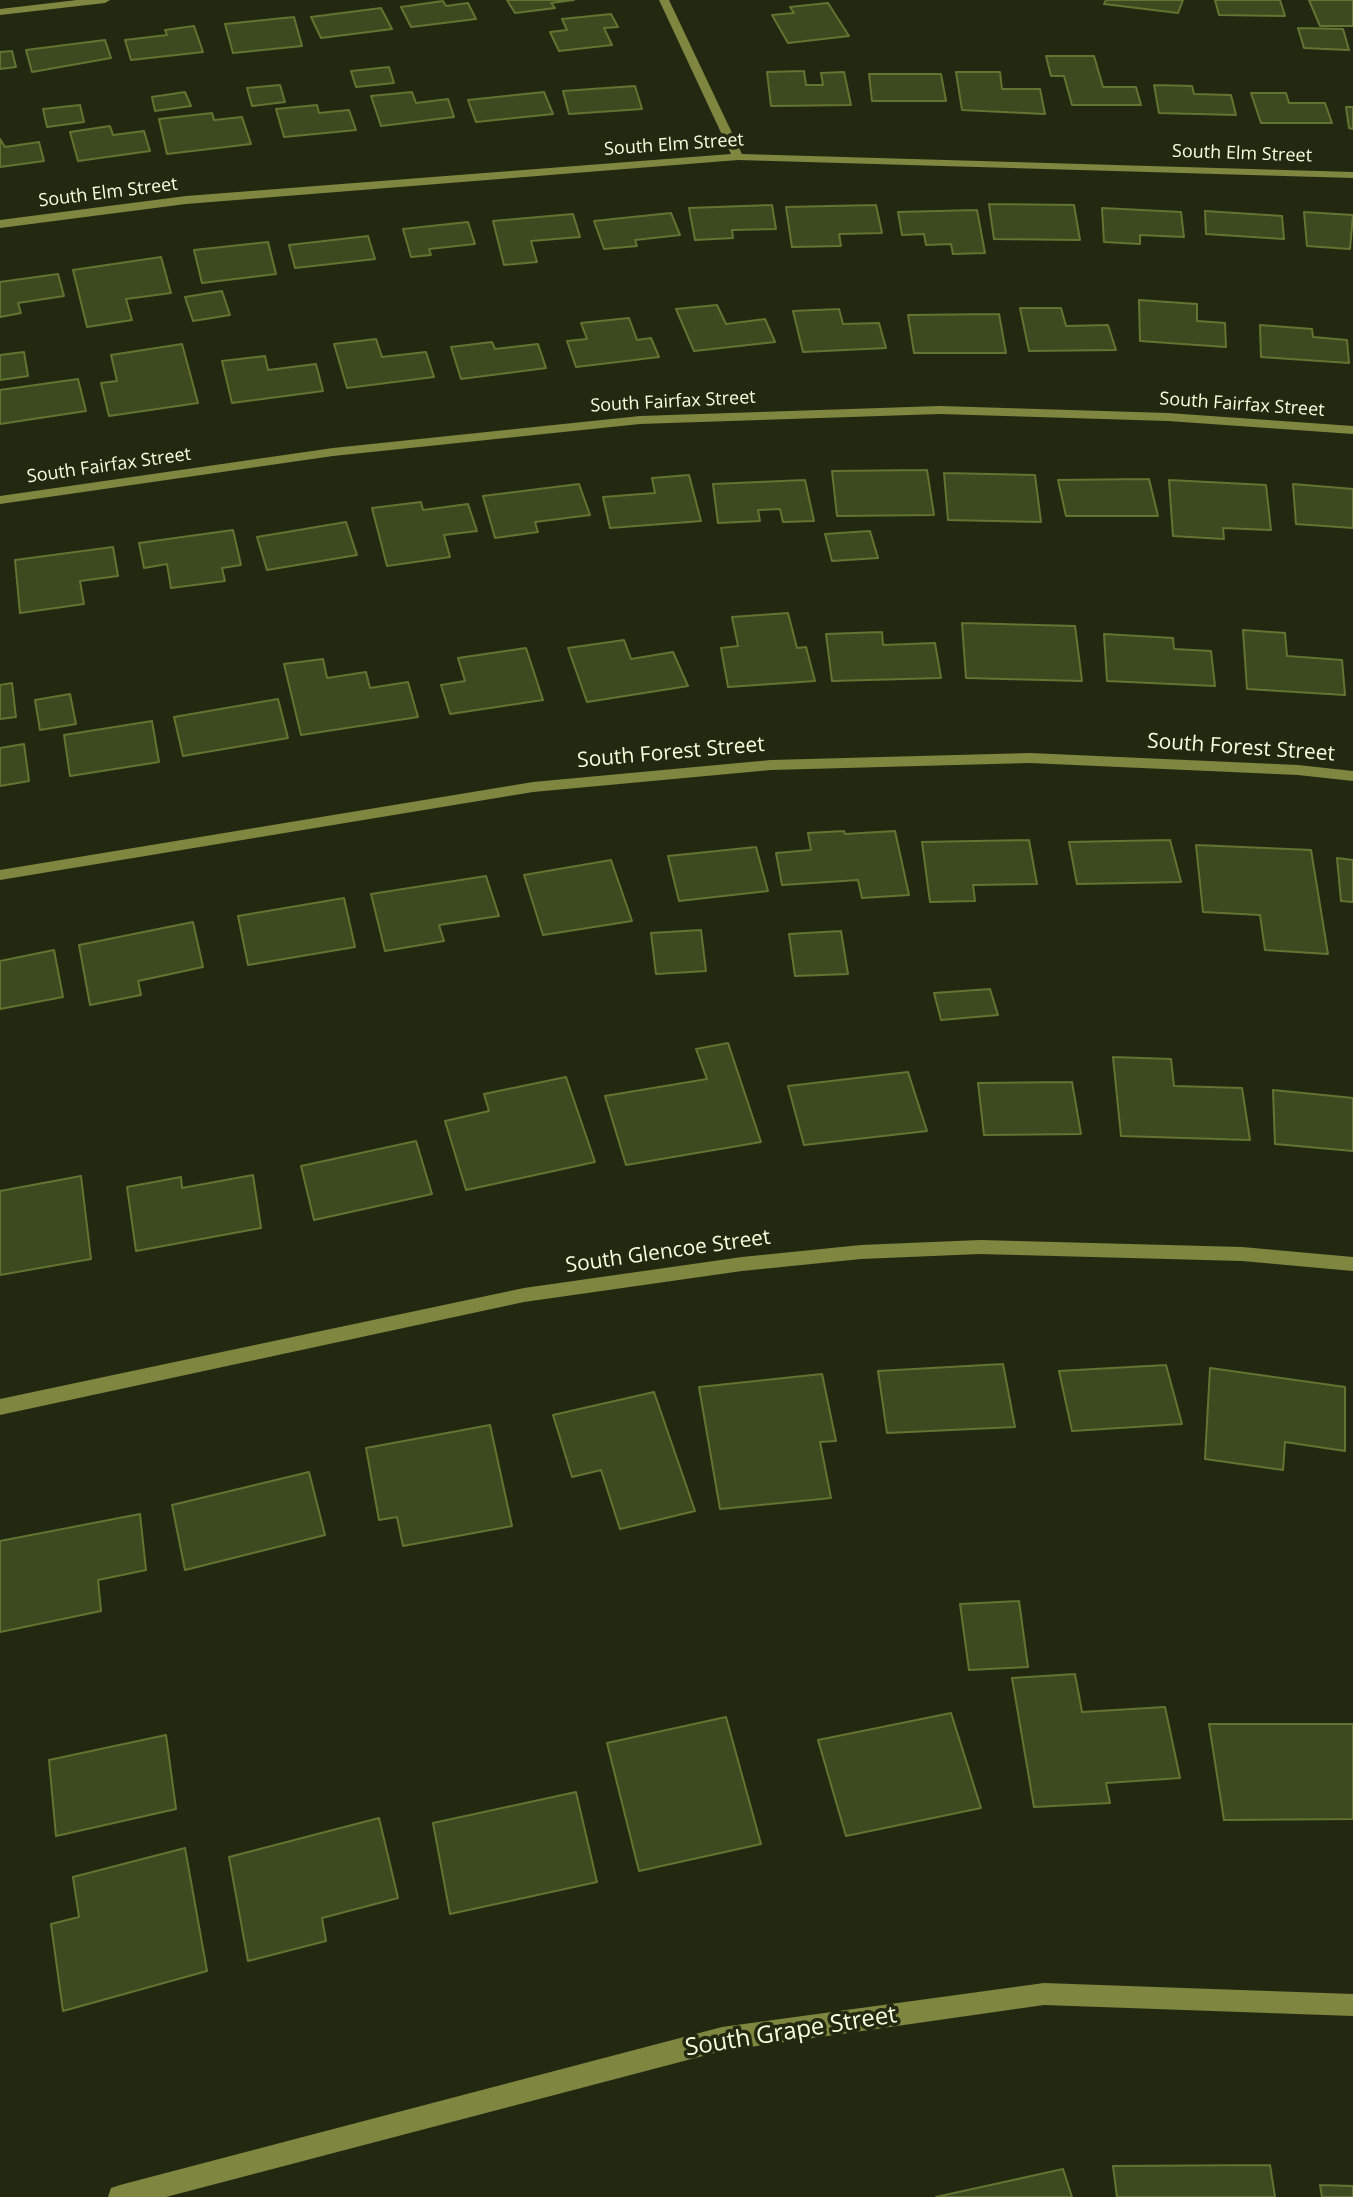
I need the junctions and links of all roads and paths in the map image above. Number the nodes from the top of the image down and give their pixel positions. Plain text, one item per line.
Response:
1 (105, 0) edge
2 (664, 0) edge
3 (0, 12) edge
4 (737, 157) junction
5 (1353, 175) edge
6 (0, 224) edge
7 (1353, 430) edge
8 (0, 500) edge
9 (1353, 776) edge
10 (0, 875) edge
11 (1353, 1264) edge
12 (0, 1407) edge
13 (1353, 2005) edge
14 (120, 2197) edge

1 - 3 street
2 - 4 street
4 - 5 street, South Elm Street
4 - 6 street, South Elm Street
7 - 8 street, South Fairfax Street
9 - 10 street, South Forest Street
11 - 12 street, South Glencoe Street
13 - 14 street, South Grape Street

